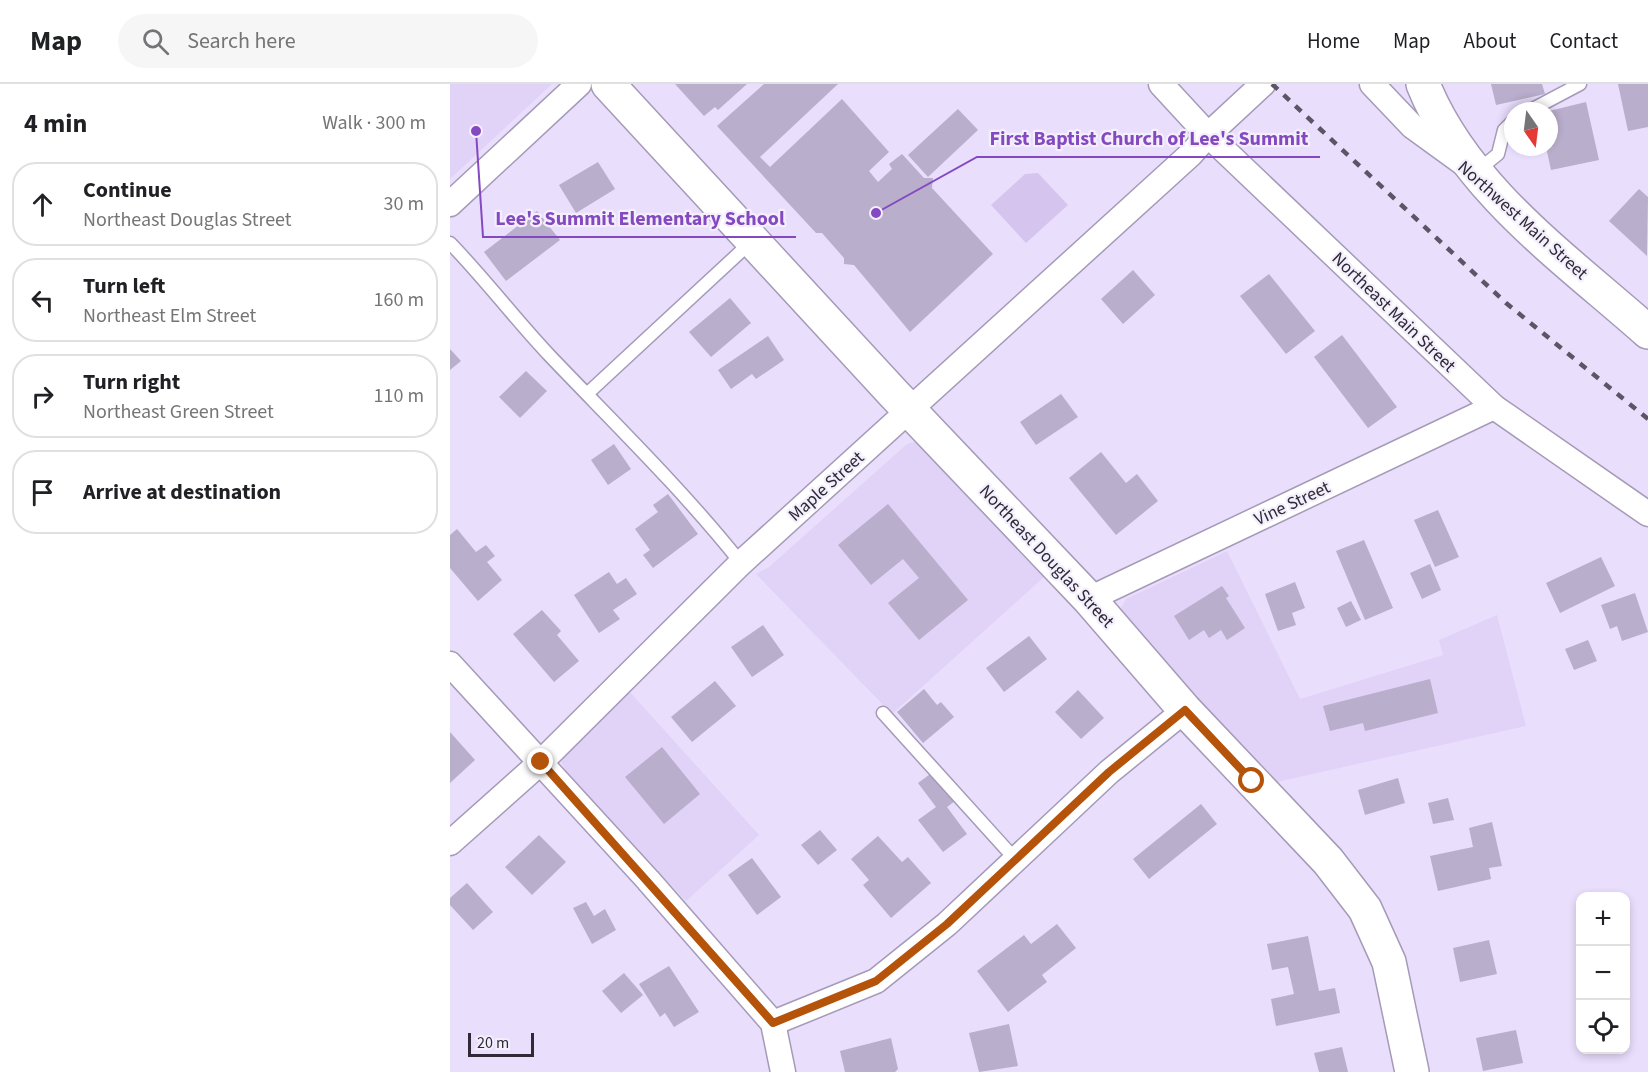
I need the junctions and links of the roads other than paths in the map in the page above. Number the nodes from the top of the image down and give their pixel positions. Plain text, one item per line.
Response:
1 (579, 84) edge
2 (608, 84) edge
3 (1161, 84) edge
4 (1263, 84) edge
5 (1372, 84) edge
6 (1423, 84) edge
7 (1580, 84) edge
8 (1546, 102) edge
9 (1504, 130) edge
10 (1208, 135) junction
11 (1476, 172) junction
12 (450, 204) edge
13 (752, 241) junction
14 (450, 243) edge
15 (1648, 332) edge
16 (588, 393) junction
17 (1494, 407) junction
18 (911, 411) junction
19 (1648, 514) edge
20 (741, 563) junction
21 (1089, 599) junction
22 (450, 664) edge
23 (1185, 710) junction
24 (882, 713) dead end
25 (541, 762) junction
26 (450, 843) edge
27 (1015, 859) junction
28 (773, 1023) junction
29 (783, 1072) edge
30 (1412, 1072) edge

1 - 12 street
2 - 13 main road, Northeast Douglas Street
3 - 10 street, Northeast Main Street
4 - 10 street, Maple Street
5 - 11 street, Northwest Main Street
6 - 11 main road
7 - 8 lane
9 - 11 lane
10 - 17 street, Northeast Main Street
10 - 18 street, Maple Street
11 - 15 main road, Northwest Main Street
13 - 16 lane
13 - 18 main road, Northeast Douglas Street
14 - 16 lane
16 - 20 lane
17 - 19 street, Northeast Main Street
17 - 21 street, Vine Street
18 - 20 street, Maple Street
18 - 21 main road, Northeast Douglas Street
20 - 25 street, Maple Street
21 - 23 main road, Northeast Douglas Street
22 - 25 street
23 - 27 street
23 - 30 main road, Northeast Douglas Street
24 - 27 lane
25 - 26 street, Maple Street
25 - 28 street
27 - 28 street
28 - 29 street

